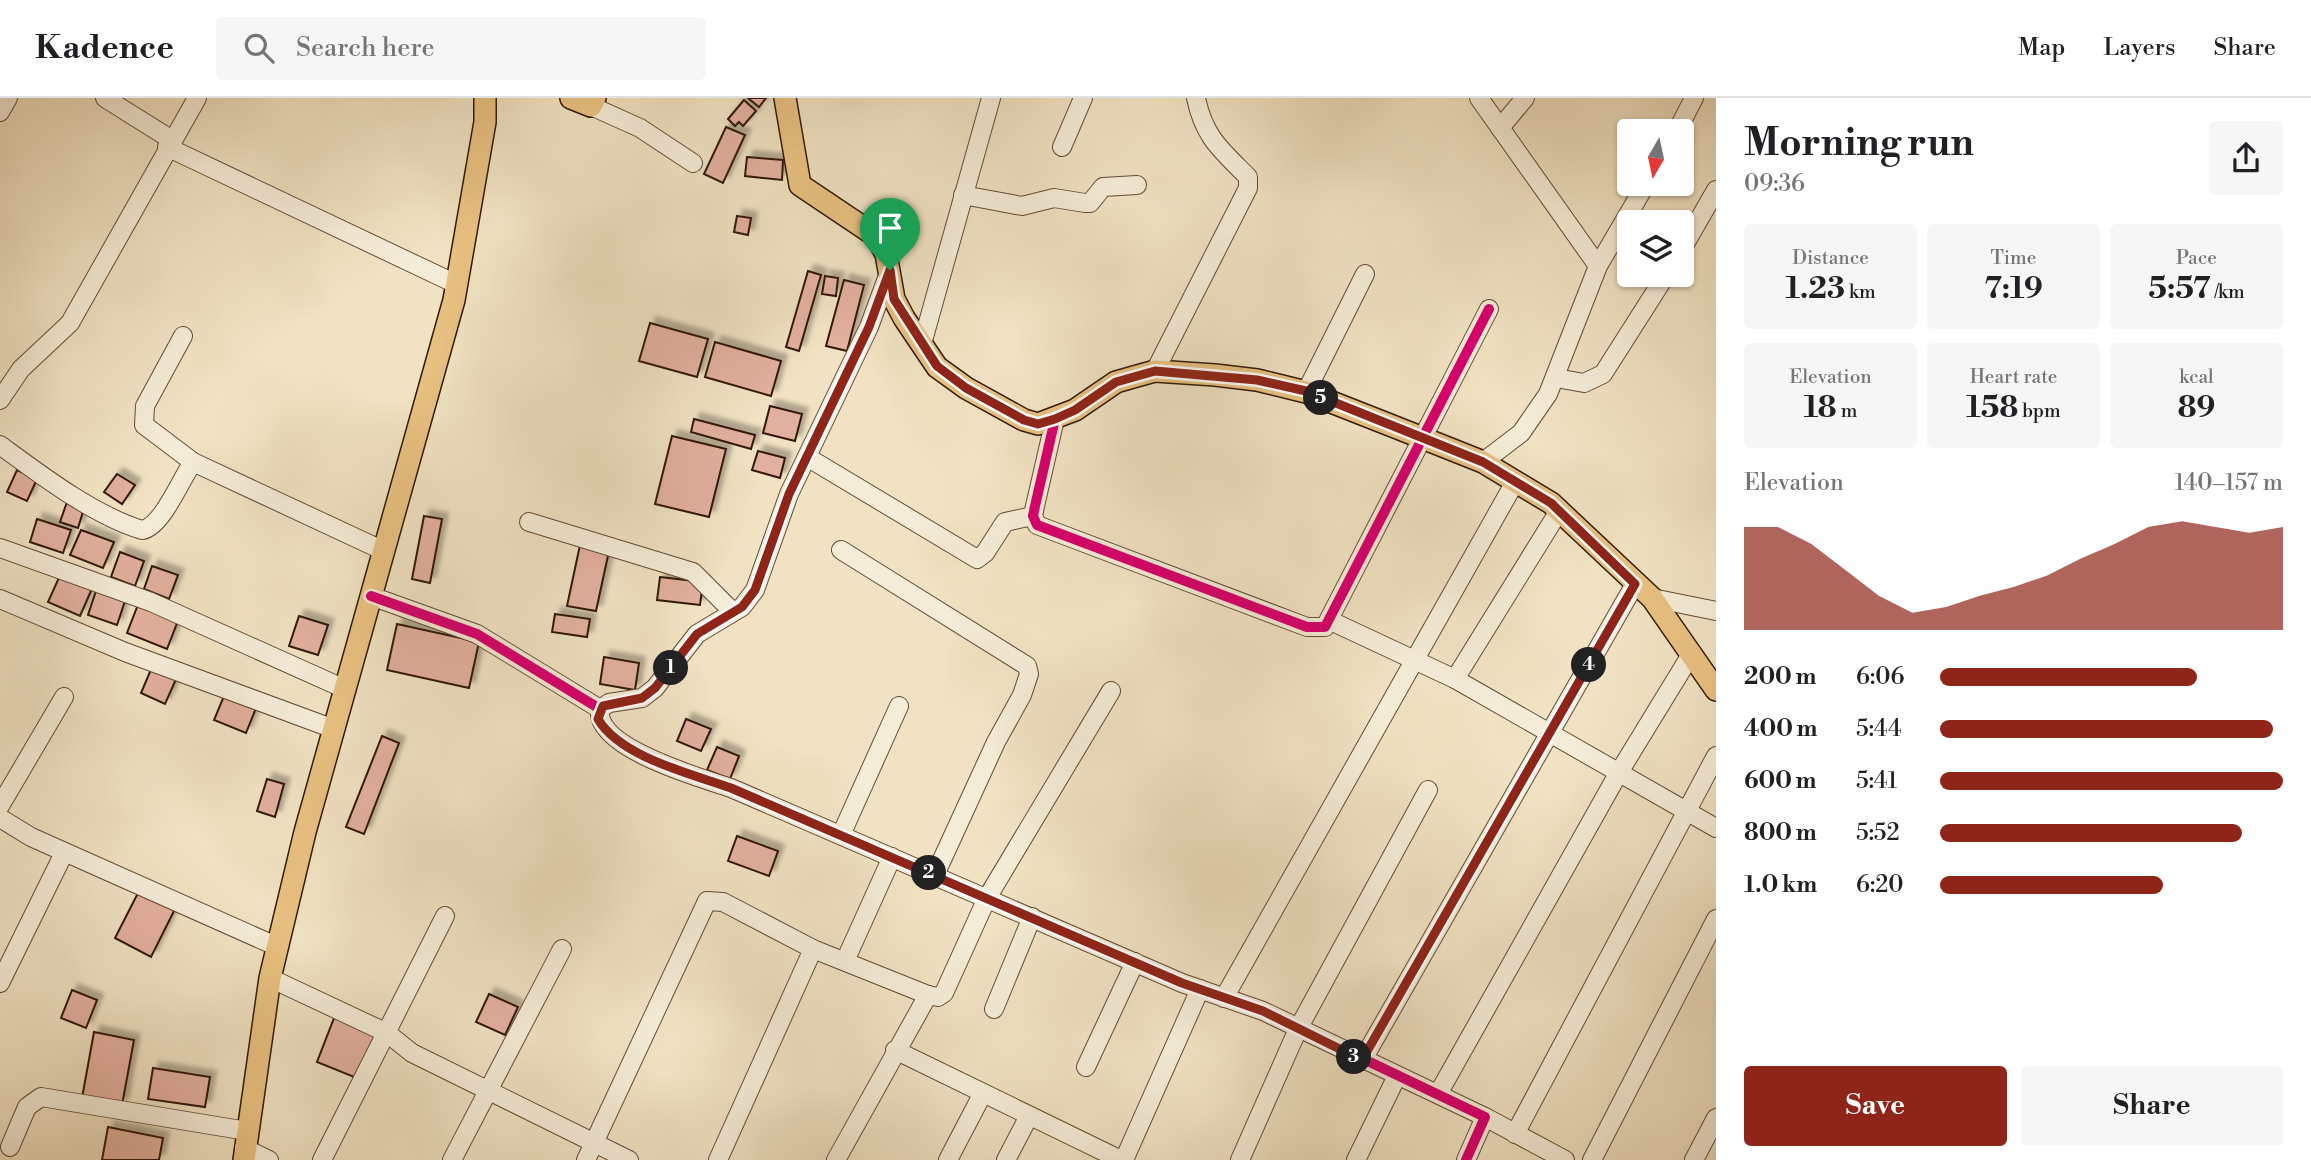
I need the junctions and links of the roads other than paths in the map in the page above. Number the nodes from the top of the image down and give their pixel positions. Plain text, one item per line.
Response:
1 (8, 98) edge
2 (105, 98) edge
3 (197, 98) edge
4 (485, 98) edge
5 (785, 98) edge
6 (991, 98) edge
7 (1083, 98) edge
8 (1196, 98) edge
9 (1479, 98) edge
10 (1525, 98) edge
11 (1694, 98) edge
12 (586, 101) edge
13 (0, 112) edge
14 (1683, 119) edge
15 (1500, 128) junction
16 (169, 144) junction
17 (1062, 147) dead end
18 (693, 163) dead end
19 (1137, 185) dead end
20 (1716, 190) edge
21 (963, 195) junction
22 (1639, 196) edge
23 (1694, 228) edge
24 (1598, 266) junction
25 (890, 270) junction
26 (1365, 274) dead end
27 (456, 284) junction
28 (1658, 287) edge
29 (1489, 309) dead end
30 (183, 336) dead end
31 (922, 344) junction
32 (1155, 371) junction
33 (1556, 377) junction
34 (1306, 391) junction
35 (0, 400) edge
36 (1055, 419) junction
37 (1422, 438) junction
38 (0, 445) edge
39 (807, 457) junction
40 (1483, 462) junction
41 (190, 465) junction
42 (1516, 482) junction
43 (1559, 511) junction
44 (1033, 516) junction
45 (529, 522) dead end
46 (841, 550) dead end
47 (384, 551) junction
48 (2, 555) edge
49 (1644, 591) junction
50 (371, 596) junction
51 (0, 600) edge
52 (1716, 611) edge
53 (733, 612) junction
54 (1331, 621) junction
55 (1692, 653) junction
56 (1416, 659) junction
57 (1455, 680) junction
58 (345, 689) junction
59 (1716, 690) edge
60 (1111, 691) dead end
61 (64, 697) dead end
62 (899, 706) dead end
63 (600, 709) junction
64 (334, 729) junction
65 (1549, 735) junction
66 (1716, 755) edge
67 (1618, 774) junction
68 (1428, 790) dead end
69 (0, 806) edge
70 (1685, 812) junction
71 (0, 818) edge
72 (1716, 828) edge
73 (841, 835) junction
74 (64, 853) junction
75 (892, 857) junction
76 (934, 875) junction
77 (987, 898) junction
78 (445, 916) dead end
79 (1032, 917) junction
80 (1716, 919) edge
81 (278, 947) junction
82 (562, 949) dead end
83 (813, 949) junction
84 (845, 961) junction
85 (1135, 962) junction
86 (270, 978) junction
87 (0, 982) edge
88 (1200, 989) junction
89 (928, 995) junction
90 (1224, 998) junction
91 (994, 1009) dead end
92 (1298, 1029) junction
93 (387, 1032) junction
94 (895, 1050) junction
95 (1362, 1060) junction
96 (1086, 1067) dead end
97 (1397, 1076) junction
98 (490, 1089) junction
99 (983, 1093) junction
100 (1438, 1094) junction
101 (1029, 1116) junction
102 (1485, 1117) junction
103 (1716, 1118) edge
104 (1515, 1134) junction
105 (596, 1142) junction
106 (245, 1146) edge
107 (9, 1147) dead end
108 (269, 1160) edge
109 (321, 1160) edge
110 (452, 1160) edge
111 (586, 1160) edge
112 (629, 1160) edge
113 (718, 1160) edge
114 (836, 1160) edge
115 (948, 1160) edge
116 (1006, 1160) edge
117 (1122, 1160) edge
118 (1240, 1160) edge
119 (1356, 1160) edge
120 (1465, 1160) edge
121 (1565, 1160) edge
122 (1592, 1160) edge
123 (1694, 1160) edge

1 - 13 street
2 - 16 street
3 - 16 street
4 - 27 main road
5 - 25 main road
6 - 21 street
7 - 17 street
8 - 32 street
9 - 15 street
10 - 15 street
11 - 14 street
12 - 18 street
15 - 24 street
16 - 27 street
16 - 35 street
19 - 21 street
20 - 23 street
21 - 31 street
22 - 24 street
24 - 33 street
25 - 31 main road
25 - 39 street
26 - 34 street
27 - 47 main road
28 - 33 street
29 - 37 street
30 - 41 street
31 - 36 main road
32 - 34 main road
32 - 36 main road
33 - 40 street
34 - 37 main road
36 - 44 street
37 - 40 main road
37 - 54 street
38 - 41 street
39 - 44 street
39 - 53 street
40 - 42 main road
41 - 47 street
42 - 43 main road
42 - 56 street
43 - 49 main road
43 - 57 street
44 - 54 street
45 - 53 street
46 - 76 street
47 - 50 main road
48 - 58 street
49 - 52 street
49 - 55 main road
49 - 65 street
50 - 58 main road
50 - 63 street
51 - 64 street
53 - 63 street
54 - 56 street
55 - 59 main road
55 - 67 street
56 - 57 street
56 - 90 street
57 - 65 street
58 - 64 main road
60 - 77 street
61 - 69 street
62 - 73 street
63 - 73 street
64 - 81 main road
65 - 67 street
65 - 95 street
66 - 70 street
67 - 70 street
67 - 100 street
68 - 92 street
70 - 72 street
70 - 104 street
71 - 74 street
73 - 75 street
74 - 81 street
74 - 87 street
75 - 76 street
75 - 84 street
76 - 77 street
77 - 79 street
77 - 89 street
78 - 93 street
79 - 85 street
79 - 91 street
80 - 122 street
81 - 86 main road
82 - 98 street
83 - 84 street
83 - 105 street
83 - 113 street
84 - 89 street
85 - 88 street
85 - 96 street
86 - 93 street
86 - 106 main road
88 - 90 street
88 - 117 street
89 - 94 street
90 - 92 street
92 - 95 street
92 - 118 street
93 - 98 street
93 - 109 street
94 - 99 street
94 - 114 street
95 - 97 street
97 - 100 street
97 - 119 street
98 - 105 street
98 - 110 street
99 - 101 street
99 - 115 street
100 - 102 street
101 - 116 street
101 - 117 street
102 - 104 street
102 - 120 street
103 - 123 street
104 - 121 street
105 - 111 street
105 - 112 street
106 - 107 street
106 - 108 street

